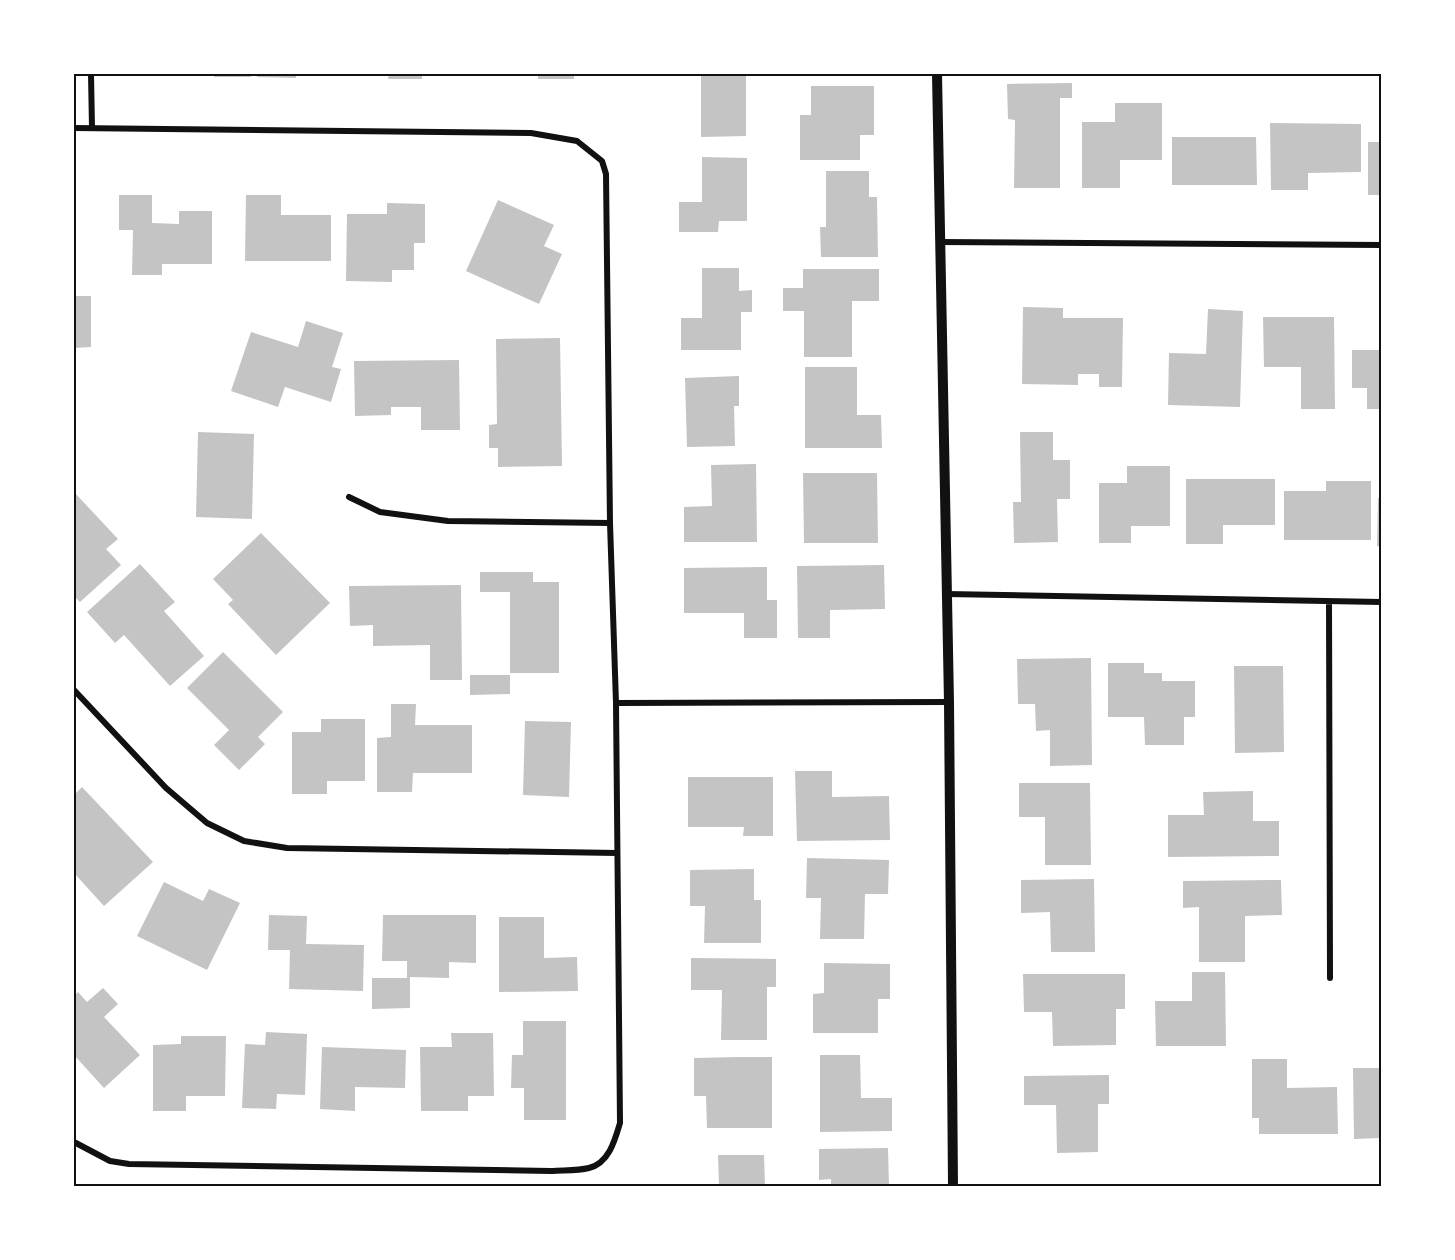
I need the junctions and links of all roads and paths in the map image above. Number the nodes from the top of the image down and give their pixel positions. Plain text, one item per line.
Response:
1 (91, 74) edge
2 (937, 74) edge
3 (74, 128) edge
4 (92, 128) junction
5 (939, 242) junction
6 (1382, 245) edge
7 (349, 497) dead end
8 (610, 524) junction
9 (946, 594) junction
10 (1329, 602) junction
11 (1382, 602) edge
12 (74, 690) edge
13 (949, 702) junction
14 (616, 703) junction
15 (617, 853) junction
16 (1330, 978) dead end
17 (74, 1142) edge
18 (953, 1186) edge

1 - 4 street
2 - 5 street
3 - 4 street
4 - 8 street
5 - 6 street
5 - 9 street
7 - 8 street
8 - 14 street
9 - 10 street
9 - 13 street
10 - 11 street
10 - 16 street
12 - 15 street
13 - 14 street
13 - 18 street
14 - 15 street
15 - 17 street

